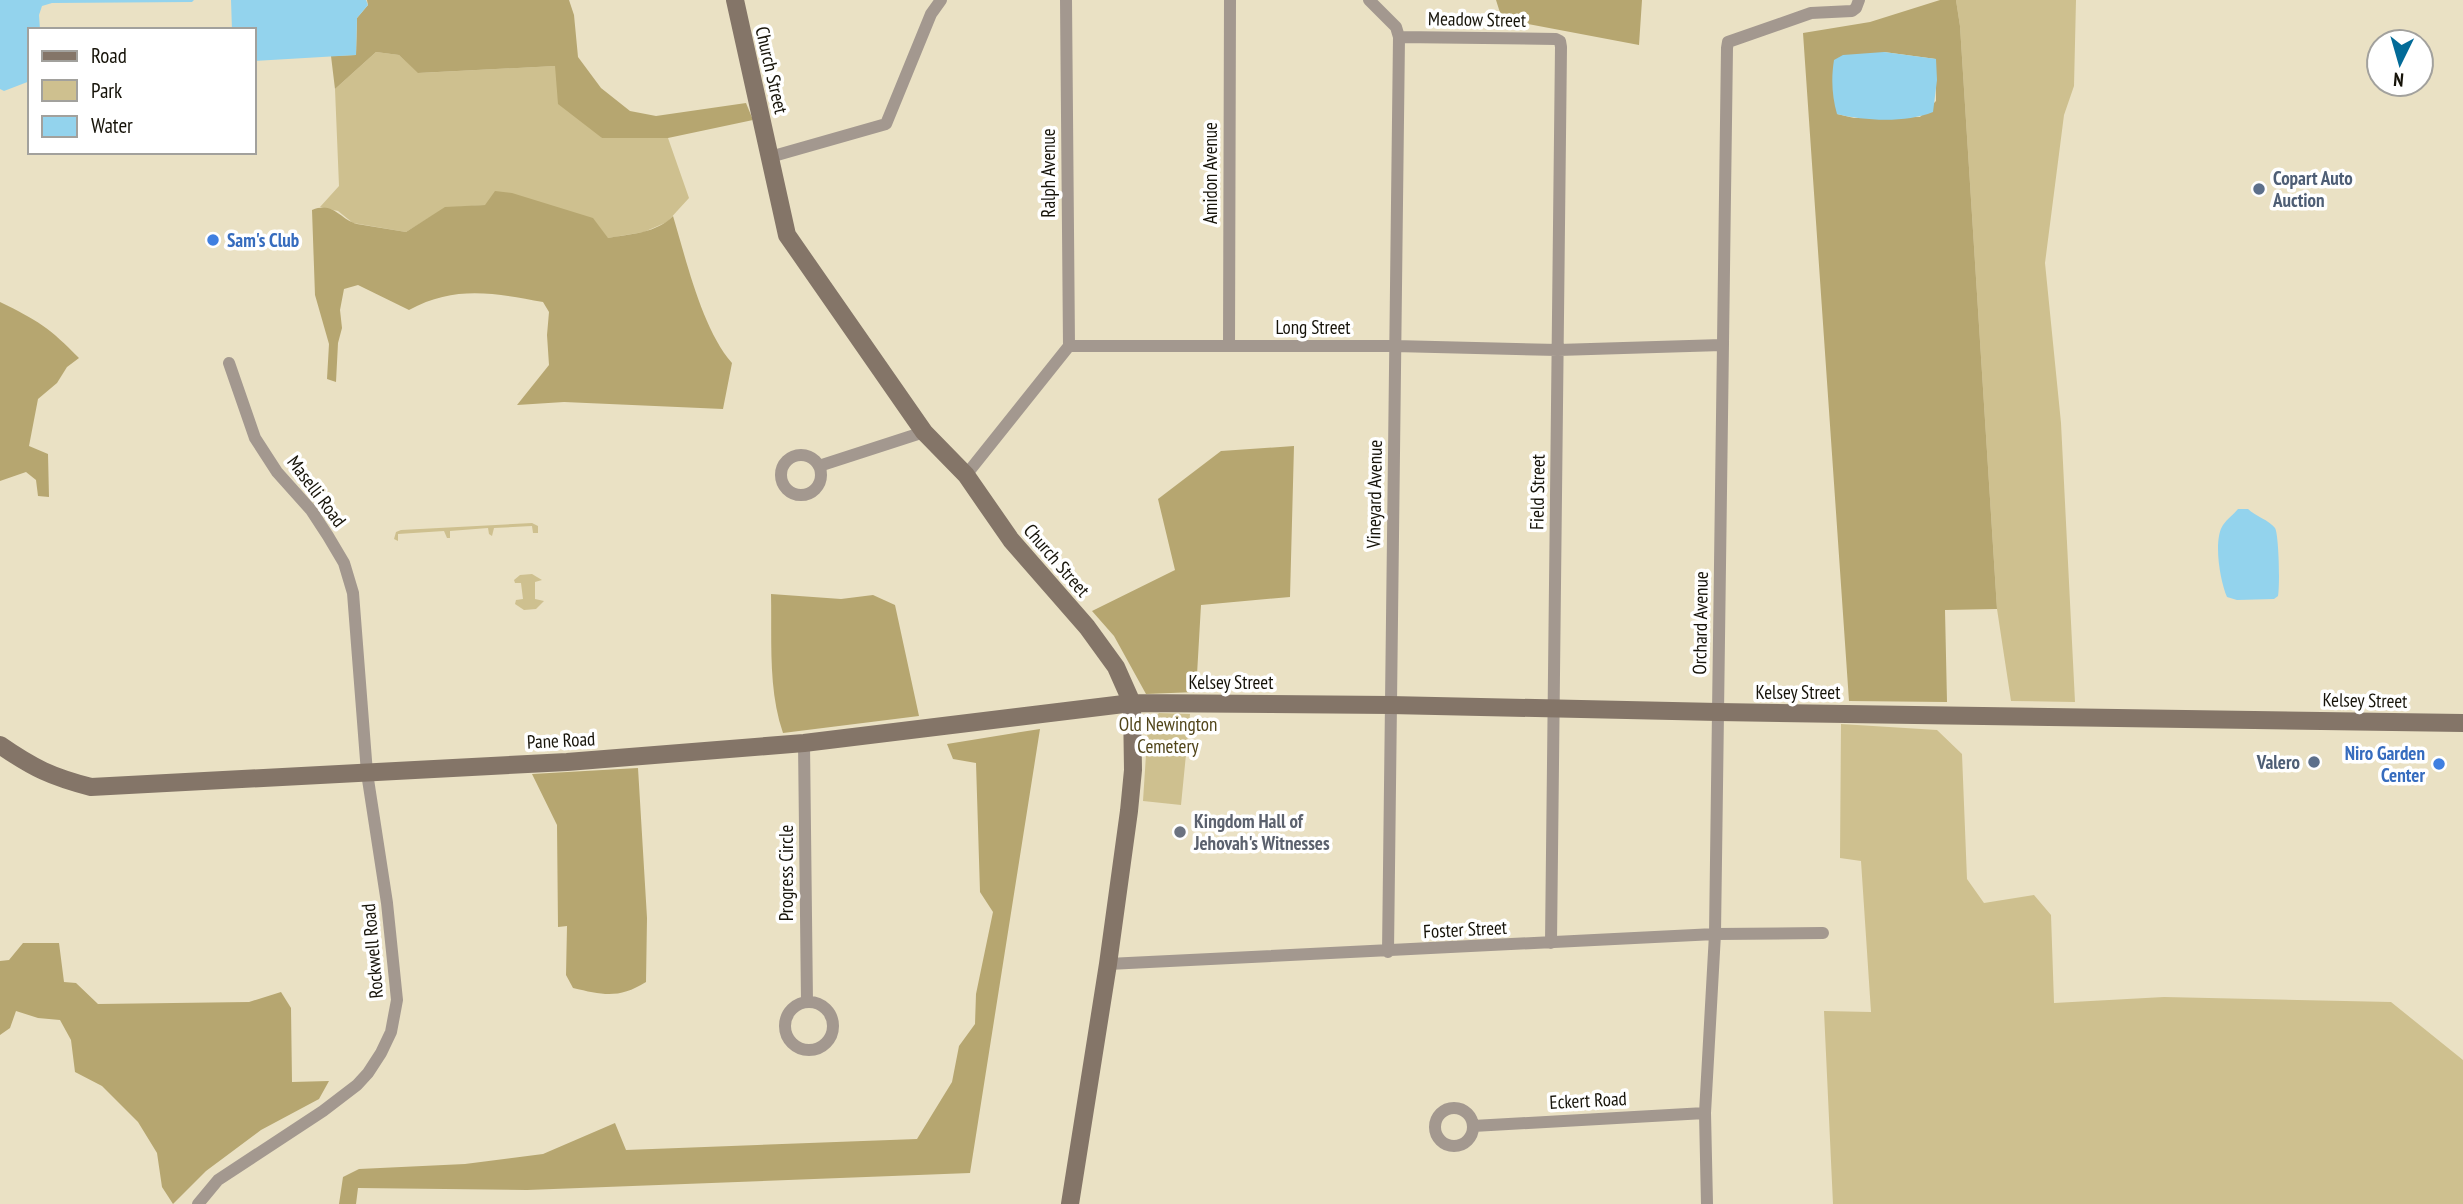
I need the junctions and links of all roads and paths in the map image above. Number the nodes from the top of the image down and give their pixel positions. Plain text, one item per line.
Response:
1 (735, 0) edge
2 (941, 0) edge
3 (1066, 0) edge
4 (1230, 0) edge
5 (1369, 0) edge
6 (1860, 0) edge
7 (1399, 37) junction
8 (1560, 41) joint
9 (770, 157) junction
10 (1722, 345) junction
11 (1069, 346) junction
12 (1229, 346) junction
13 (1395, 346) junction
14 (1558, 351) junction
15 (229, 363) dead end
16 (924, 432) junction
17 (819, 466) dead end
18 (966, 475) junction
19 (1132, 703) junction
20 (1390, 705) junction
21 (1555, 709) junction
22 (1718, 712) junction
23 (2463, 723) edge
24 (804, 743) junction
25 (0, 745) edge
26 (367, 773) junction
27 (1823, 933) dead end
28 (1715, 934) junction
29 (1551, 943) junction
30 (1388, 952) junction
31 (1108, 964) junction
32 (807, 1002) dead end
33 (1705, 1113) junction
34 (1473, 1126) dead end
35 (198, 1204) edge
36 (1070, 1204) edge
37 (1707, 1204) edge

1 - 9 street, Church Street
2 - 9 street
3 - 11 street, Ralph Avenue
4 - 12 street, Amidon Avenue
5 - 7 street
6 - 10 street, Orchard Avenue
7 - 8 street, Meadow Street
7 - 13 street, Vineyard Avenue
8 - 14 street, Field Street
9 - 16 street, Church Street
10 - 14 street, Long Street
10 - 22 street, Orchard Avenue
11 - 12 street, Long Street
11 - 18 street
12 - 13 street, Long Street
13 - 14 street, Long Street
13 - 20 street, Vineyard Avenue
14 - 21 street, Field Street
15 - 26 street, Maselli Road
16 - 17 street
16 - 18 street, Church Street
18 - 19 street, Church Street
19 - 20 street, Kelsey Street
19 - 24 street, Pane Road
19 - 31 street, Church Street
20 - 21 street, Kelsey Street
20 - 30 street, Vineyard Avenue
21 - 22 street, Kelsey Street
21 - 29 street, Field Street
22 - 23 street, Kelsey Street
22 - 28 street, Orchard Avenue
24 - 26 street, Pane Road
24 - 32 street, Progress Circle
25 - 26 street, Pane Road
26 - 35 street, Rockwell Road
27 - 28 street, Foster Street
28 - 29 street, Foster Street
28 - 33 street, Orchard Avenue
29 - 30 street, Foster Street
30 - 31 street, Foster Street
31 - 36 street, Church Street
33 - 34 street, Eckert Road
33 - 37 street, Orchard Avenue

